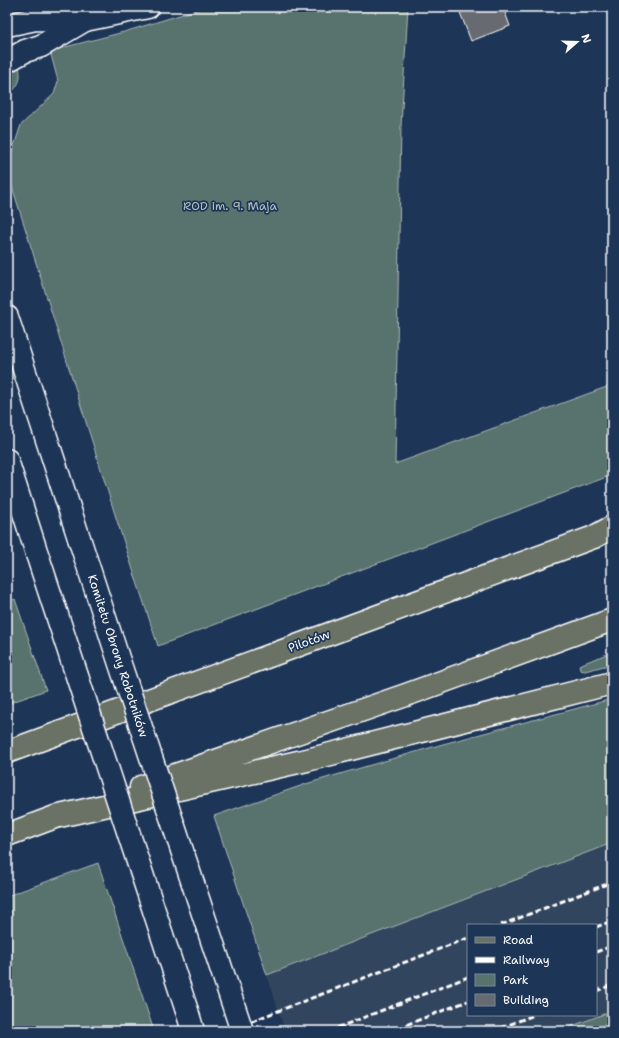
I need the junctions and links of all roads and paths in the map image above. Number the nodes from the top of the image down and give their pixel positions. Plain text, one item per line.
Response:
1 (148, 7) edge
2 (85, 20) junction
3 (7, 25) edge
4 (7, 61) edge
5 (7, 317) edge
6 (7, 460) edge
7 (606, 532) edge
8 (612, 620) edge
9 (612, 682) edge
10 (7, 752) edge
11 (55, 817) junction
12 (7, 834) edge
13 (193, 1031) edge
14 (242, 1031) edge

1 - 2 street
2 - 3 street
2 - 4 street
5 - 14 street, Komitetu Obrony Robotników, bridge
6 - 13 street, bridge
7 - 10 main road, Pilotów
8 - 11 main road
9 - 11 main road
11 - 12 main road

